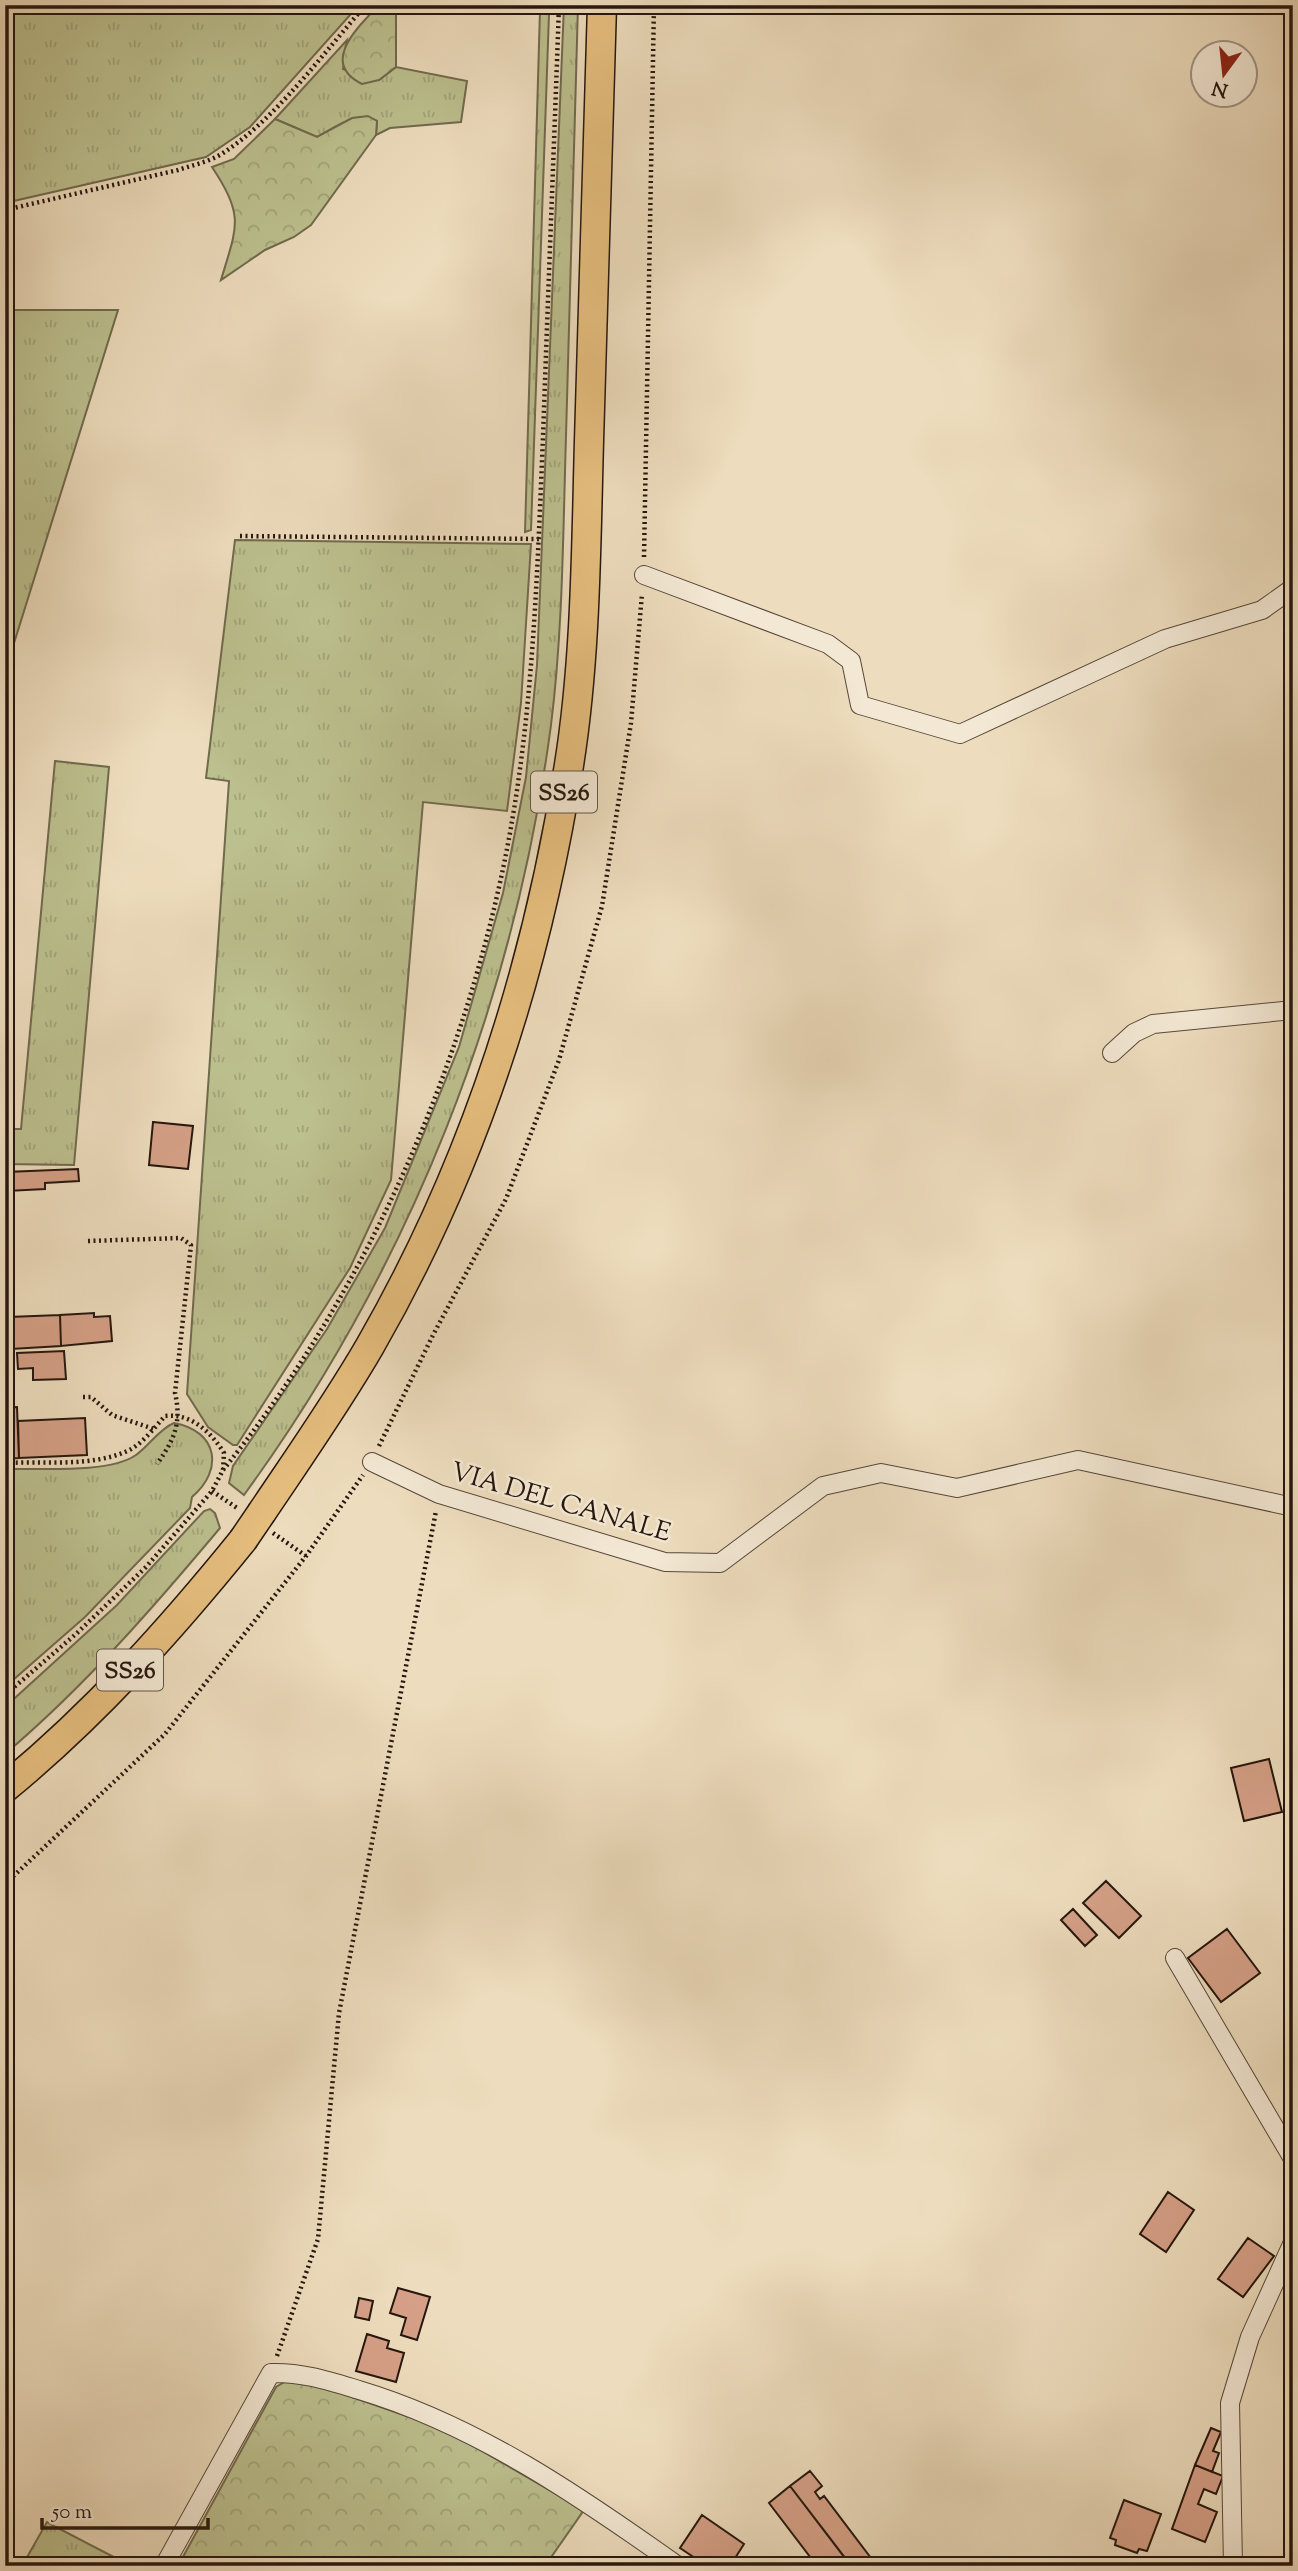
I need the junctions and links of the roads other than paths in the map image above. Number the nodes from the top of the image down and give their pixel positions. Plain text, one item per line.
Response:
1 (602, 5) edge
2 (644, 575) dead end
3 (1293, 589) edge
4 (1293, 1010) edge
5 (1112, 1053) dead end
6 (372, 1462) road end
7 (1293, 1507) edge
8 (5, 1788) edge
9 (1175, 1958) dead end
10 (1293, 2159) edge
11 (1293, 2242) edge
12 (164, 2566) edge
13 (678, 2566) edge
14 (1233, 2566) edge

1 - 8 main road, SS26, bridge
2 - 3 street
4 - 5 street
6 - 7 street, VIA DEL CANALE
9 - 10 street
11 - 14 street
12 - 13 street

